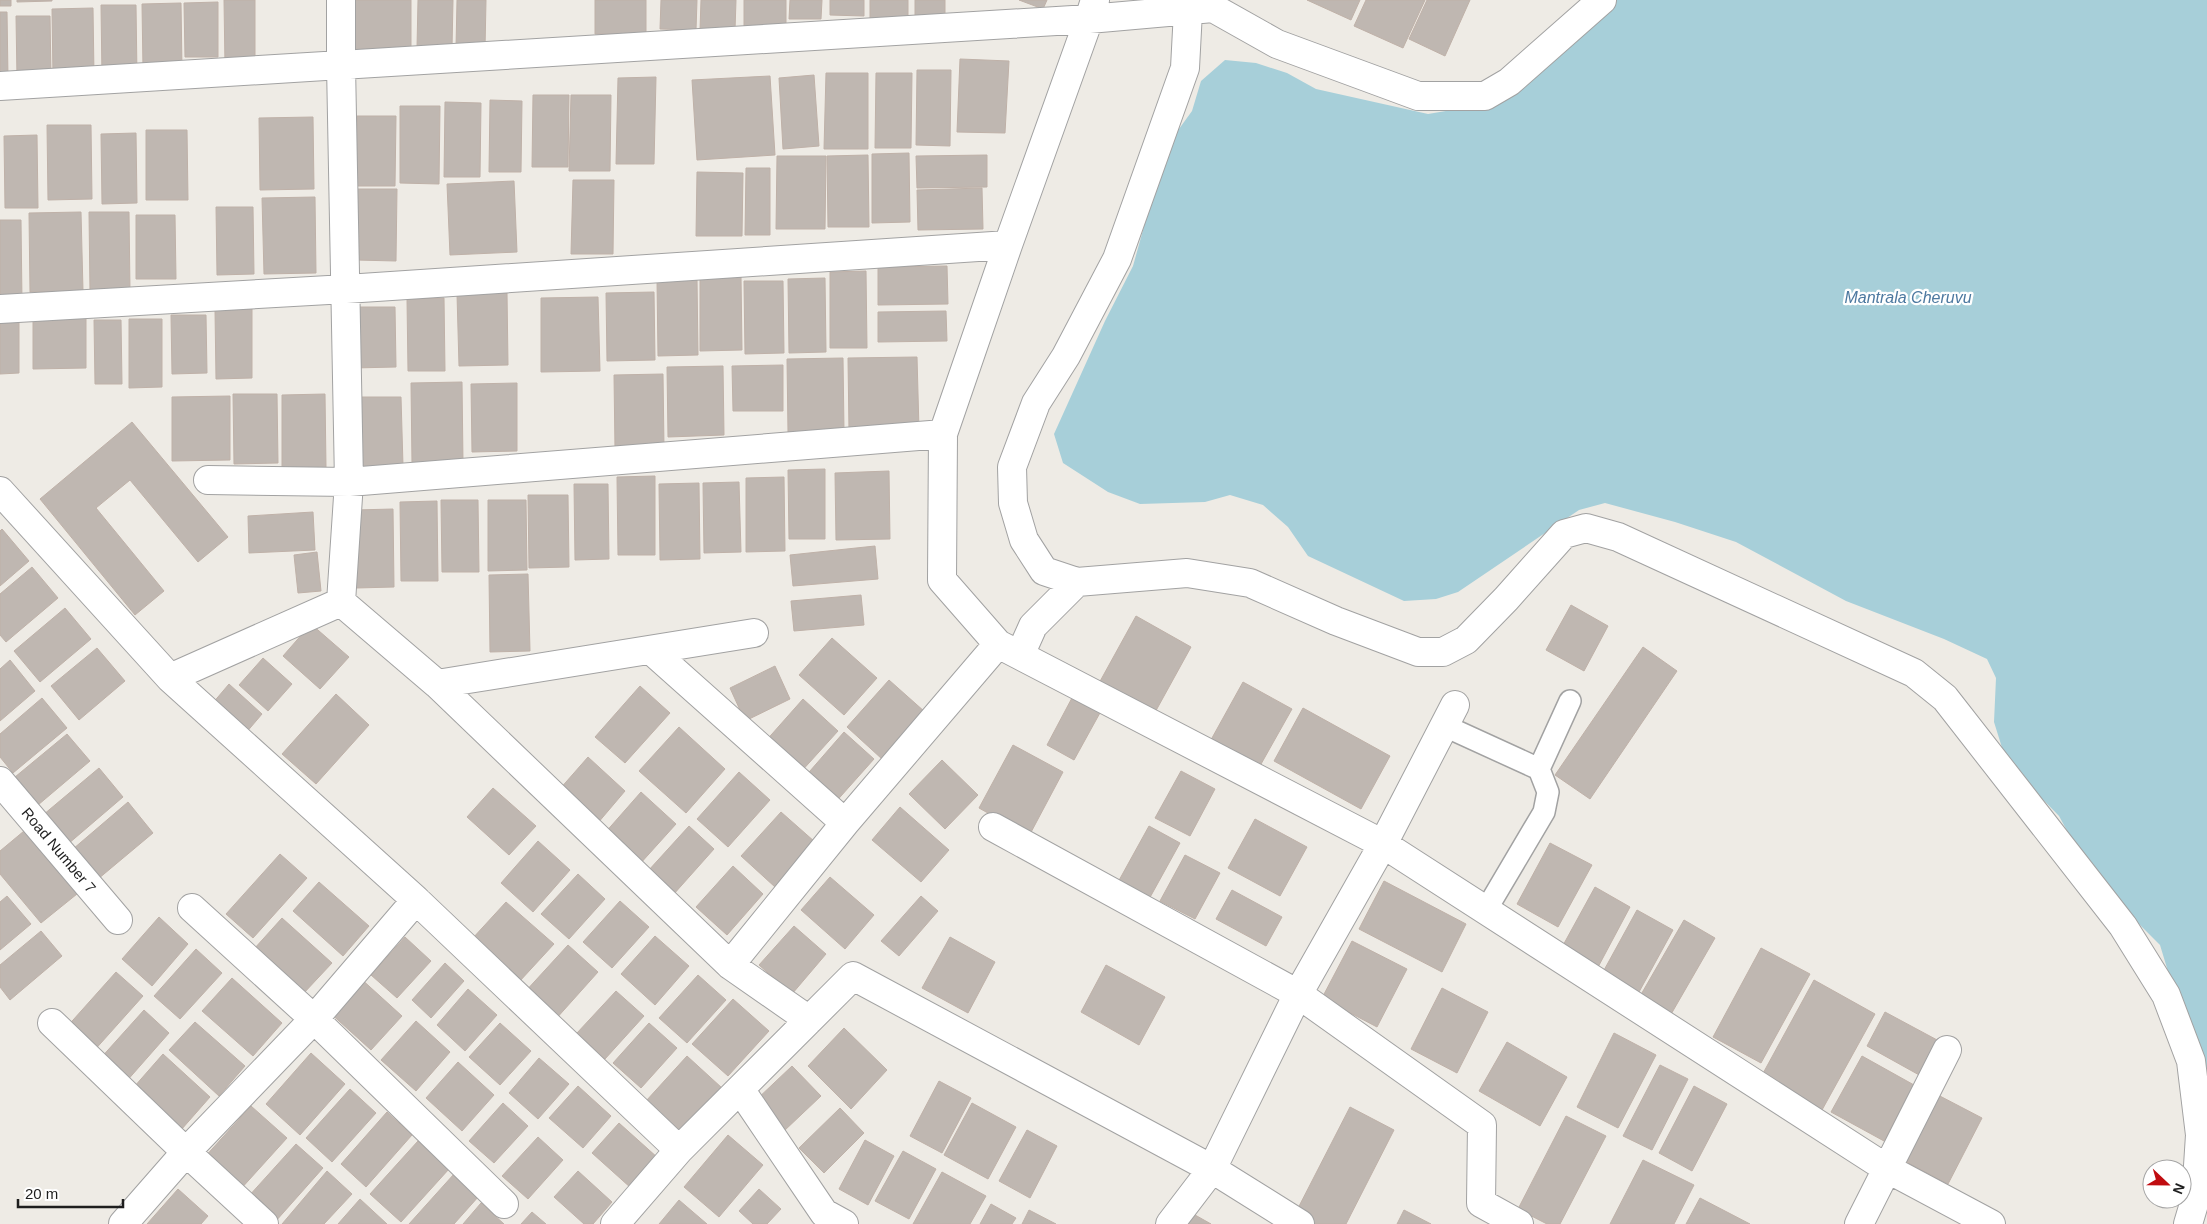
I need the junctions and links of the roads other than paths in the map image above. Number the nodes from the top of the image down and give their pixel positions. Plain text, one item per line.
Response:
1 (341, 0) edge
2 (1602, 0) edge
3 (1202, 6) edge
4 (1092, 10) edge
5 (341, 65) junction
6 (0, 86) edge
7 (1008, 245) junction
8 (346, 289) junction
9 (0, 309) edge
10 (943, 434) junction
11 (208, 480) dead end
12 (349, 482) junction
13 (0, 492) edge
14 (1077, 582) junction
15 (341, 602) junction
16 (754, 634) dead end
17 (1009, 649) junction
18 (652, 651) junction
19 (170, 678) junction
20 (438, 684) junction
21 (1570, 701) dead end
22 (1450, 716) joint
23 (1539, 769) junction
24 (0, 780) edge
25 (845, 822) junction
26 (993, 827) dead end
27 (1383, 844) junction
28 (416, 900) junction
29 (192, 908) dead end
30 (1486, 910) junction
31 (118, 920) dead end
32 (730, 965) junction
33 (1298, 994) junction
34 (314, 1019) junction
35 (809, 1020) junction
36 (52, 1022) dead end
37 (1947, 1050) dead end
38 (740, 1089) junction
39 (679, 1150) junction
40 (186, 1152) junction
41 (1886, 1168) junction
42 (1212, 1169) junction
43 (504, 1204) dead end
44 (621, 1222) edge
45 (123, 1224) edge
46 (264, 1224) edge
47 (844, 1224) edge
48 (1170, 1224) edge
49 (1300, 1224) edge
50 (1520, 1224) edge
51 (1859, 1224) edge
52 (1991, 1224) edge
53 (2188, 1224) edge

1 - 5 street
2 - 3 street
3 - 4 street
3 - 14 street
4 - 5 street
4 - 7 street
5 - 6 street
5 - 8 street
7 - 8 street
7 - 10 street
8 - 9 street
8 - 12 street
10 - 12 street
10 - 17 street
11 - 12 street
12 - 15 street
13 - 19 street
14 - 17 street
14 - 53 street
15 - 19 street
15 - 20 street
16 - 18 street
17 - 25 street
17 - 27 street
18 - 20 street
18 - 25 street
19 - 28 street
20 - 32 street
21 - 23 lane
22 - 23 lane
22 - 27 street
23 - 30 lane
24 - 31 street, Road Number 7
25 - 32 street
26 - 33 street
27 - 30 street
27 - 33 street
28 - 34 street
28 - 39 street
29 - 34 street
30 - 41 street
32 - 35 street
33 - 42 street
33 - 50 street
34 - 40 street
34 - 43 street
35 - 38 street
35 - 42 street
36 - 40 street
37 - 41 street
38 - 39 street
38 - 47 street
39 - 44 street
40 - 45 street
40 - 46 street
41 - 51 street
41 - 52 street
42 - 48 street
42 - 49 street

